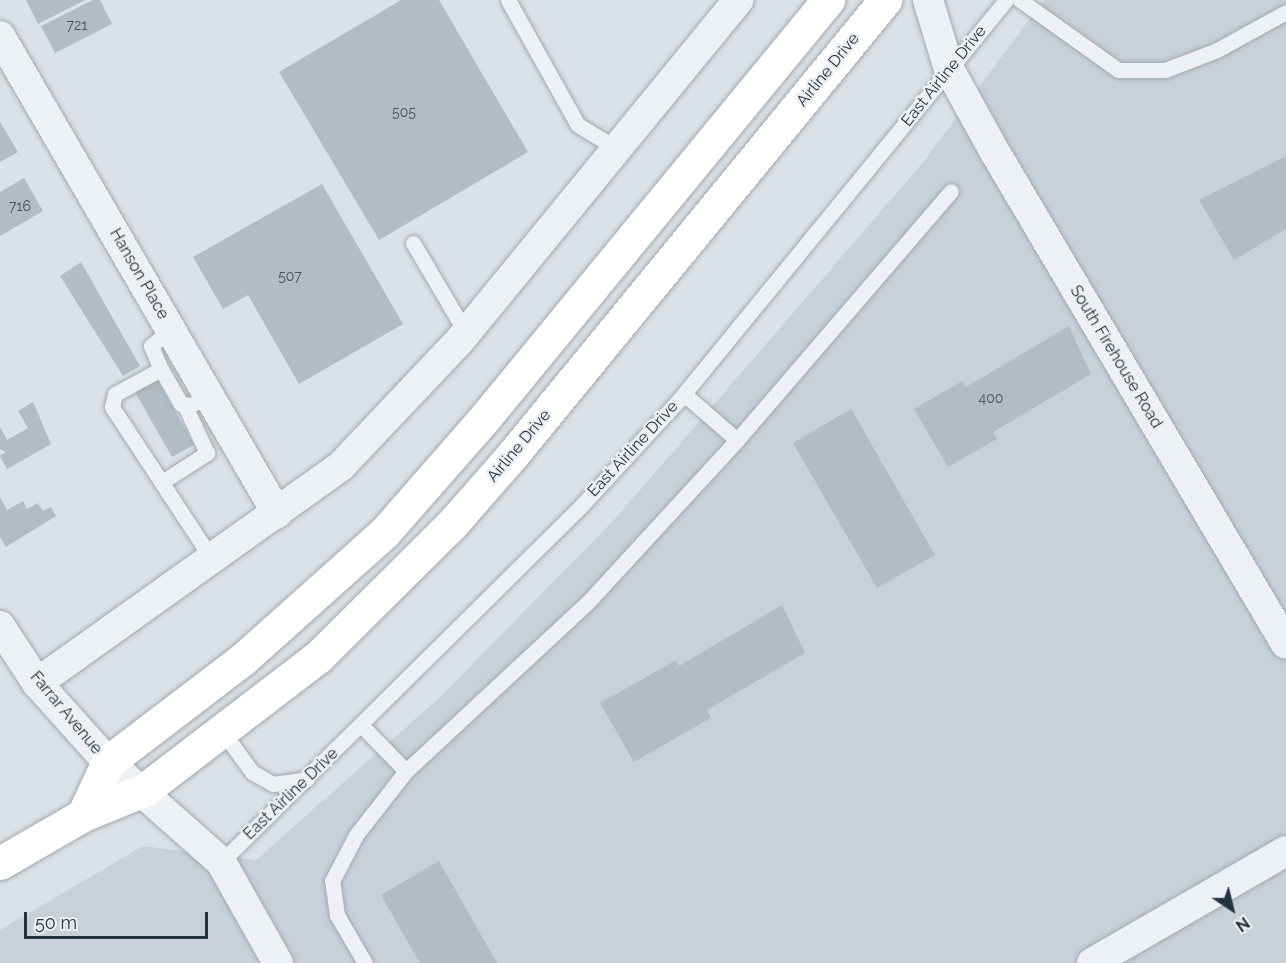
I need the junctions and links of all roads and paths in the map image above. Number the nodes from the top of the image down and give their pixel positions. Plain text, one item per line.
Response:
1 (508, 0) edge
2 (738, 0) edge
3 (828, 0) edge
4 (885, 0) edge
5 (928, 0) edge
6 (1006, 0) edge
7 (1020, 0) edge
8 (1286, 12) edge
9 (0, 36) edge
10 (950, 69) junction
11 (616, 148) junction
12 (951, 191) dead end
13 (413, 243) dead end
14 (171, 329) junction
15 (466, 333) junction
16 (161, 369) junction
17 (684, 394) junction
18 (197, 400) junction
19 (737, 440) junction
20 (162, 482) junction
21 (277, 513) junction
22 (212, 559) junction
23 (0, 626) edge
24 (1286, 644) edge
25 (37, 682) junction
26 (361, 725) junction
27 (222, 731) junction
28 (108, 762) junction
29 (406, 771) junction
30 (307, 778) junction
31 (144, 790) junction
32 (83, 815) junction
33 (1286, 851) edge
34 (221, 862) junction
35 (0, 863) edge
36 (278, 963) edge
37 (365, 963) edge
38 (1092, 963) edge

1 - 11 lane
2 - 11 street
3 - 28 highway
4 - 27 highway, Airline Drive
5 - 10 street, South Firehouse Road
6 - 10 lane, East Airline Drive
7 - 8 lane
9 - 14 street, Hanson Place
10 - 17 lane, East Airline Drive
10 - 24 street, South Firehouse Road
11 - 15 street
12 - 19 lane
13 - 15 lane
14 - 16 lane
14 - 18 street, Hanson Place
15 - 21 street
16 - 18 lane
16 - 20 lane
17 - 19 lane
17 - 26 lane, East Airline Drive
18 - 20 lane
18 - 21 street, Hanson Place
19 - 29 lane
20 - 22 lane
21 - 22 street
22 - 25 street
23 - 25 street, Farrar Avenue
25 - 28 street, Farrar Avenue
26 - 29 lane
26 - 30 lane, East Airline Drive
27 - 30 lane
27 - 31 highway, Airline Drive
28 - 31 street, Farrar Avenue
28 - 32 highway
29 - 37 lane
30 - 34 lane, East Airline Drive
31 - 32 highway, Airline Drive
31 - 34 street, Farrar Avenue
32 - 35 highway, Airline Drive
33 - 38 street
34 - 36 street, Farrar Avenue

